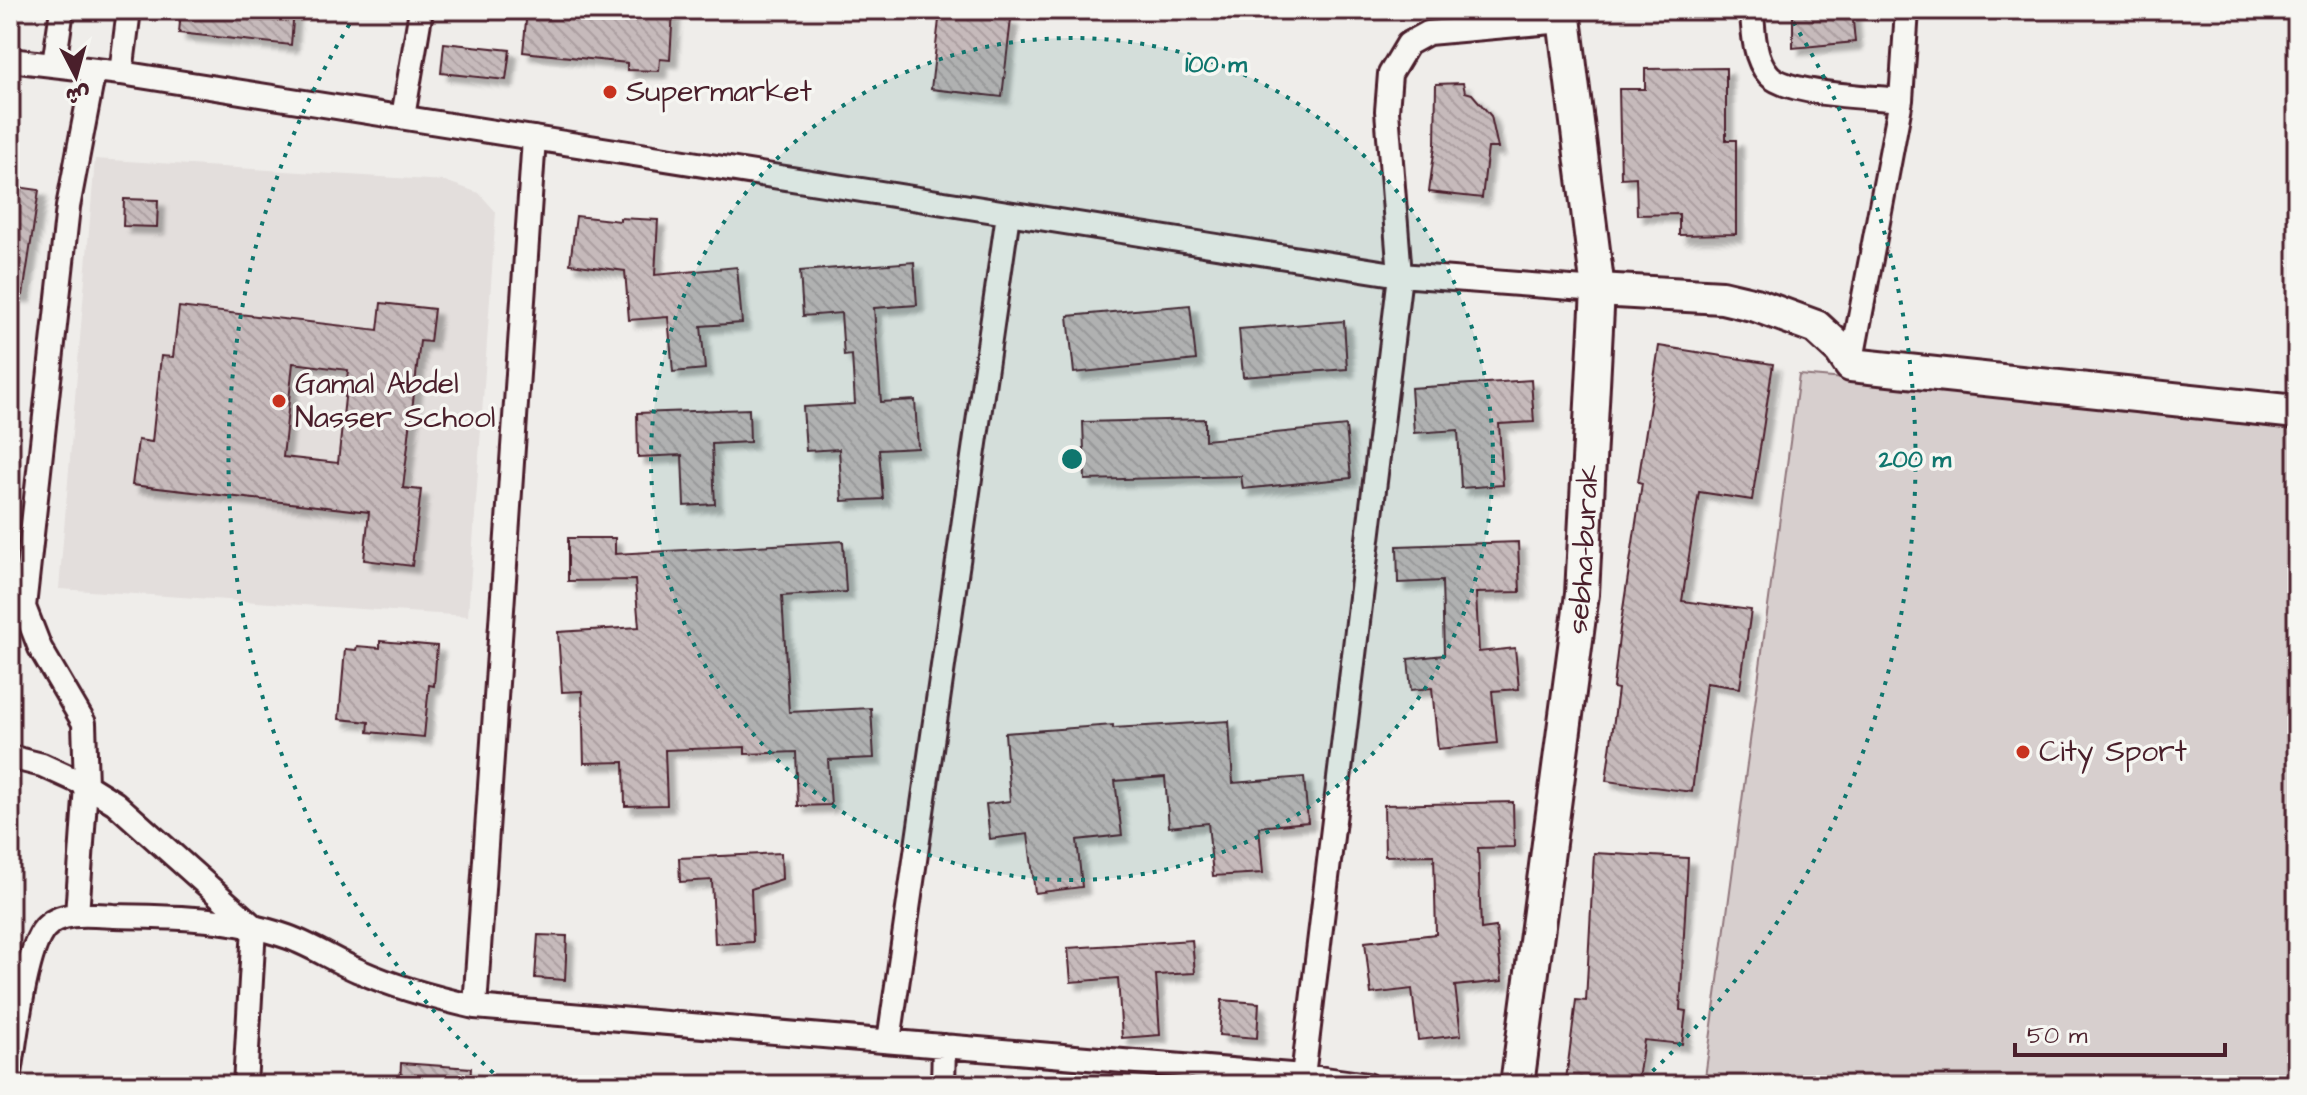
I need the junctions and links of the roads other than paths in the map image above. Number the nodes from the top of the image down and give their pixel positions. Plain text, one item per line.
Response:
1 (62, 10) edge
2 (129, 10) edge
3 (421, 10) edge
4 (1752, 10) edge
5 (1907, 10) edge
6 (1563, 15) edge
7 (10, 60) edge
8 (54, 64) junction
9 (94, 70) junction
10 (121, 73) junction
11 (1901, 100) junction
12 (403, 117) junction
13 (534, 138) junction
14 (1008, 214) junction
15 (1400, 275) junction
16 (1598, 290) junction
17 (1851, 365) junction
18 (2297, 412) edge
19 (10, 757) edge
20 (86, 785) junction
21 (77, 915) junction
22 (254, 927) junction
23 (17, 986) edge
24 (475, 1007) junction
25 (889, 1041) junction
26 (944, 1046) junction
27 (10, 1074) edge
28 (1303, 1076) junction
29 (245, 1085) edge
30 (943, 1085) edge
31 (1368, 1085) edge
32 (1517, 1085) edge

1 - 8 street
2 - 10 street
3 - 12 street
4 - 11 street
5 - 11 street
6 - 15 street
6 - 16 main road, sebha-burak
7 - 8 street
8 - 9 street
9 - 10 street
9 - 20 street
10 - 12 street
11 - 17 street
12 - 13 street
13 - 14 street
13 - 24 street
14 - 15 street
14 - 25 street
15 - 16 street
15 - 28 street
16 - 17 main road
16 - 32 main road, sebha-burak
17 - 18 main road
19 - 20 street
20 - 21 street
20 - 22 street
21 - 22 street
21 - 23 street
22 - 24 street
22 - 29 street
23 - 27 street
24 - 25 street
25 - 26 street
26 - 28 street
26 - 30 street
28 - 31 street

